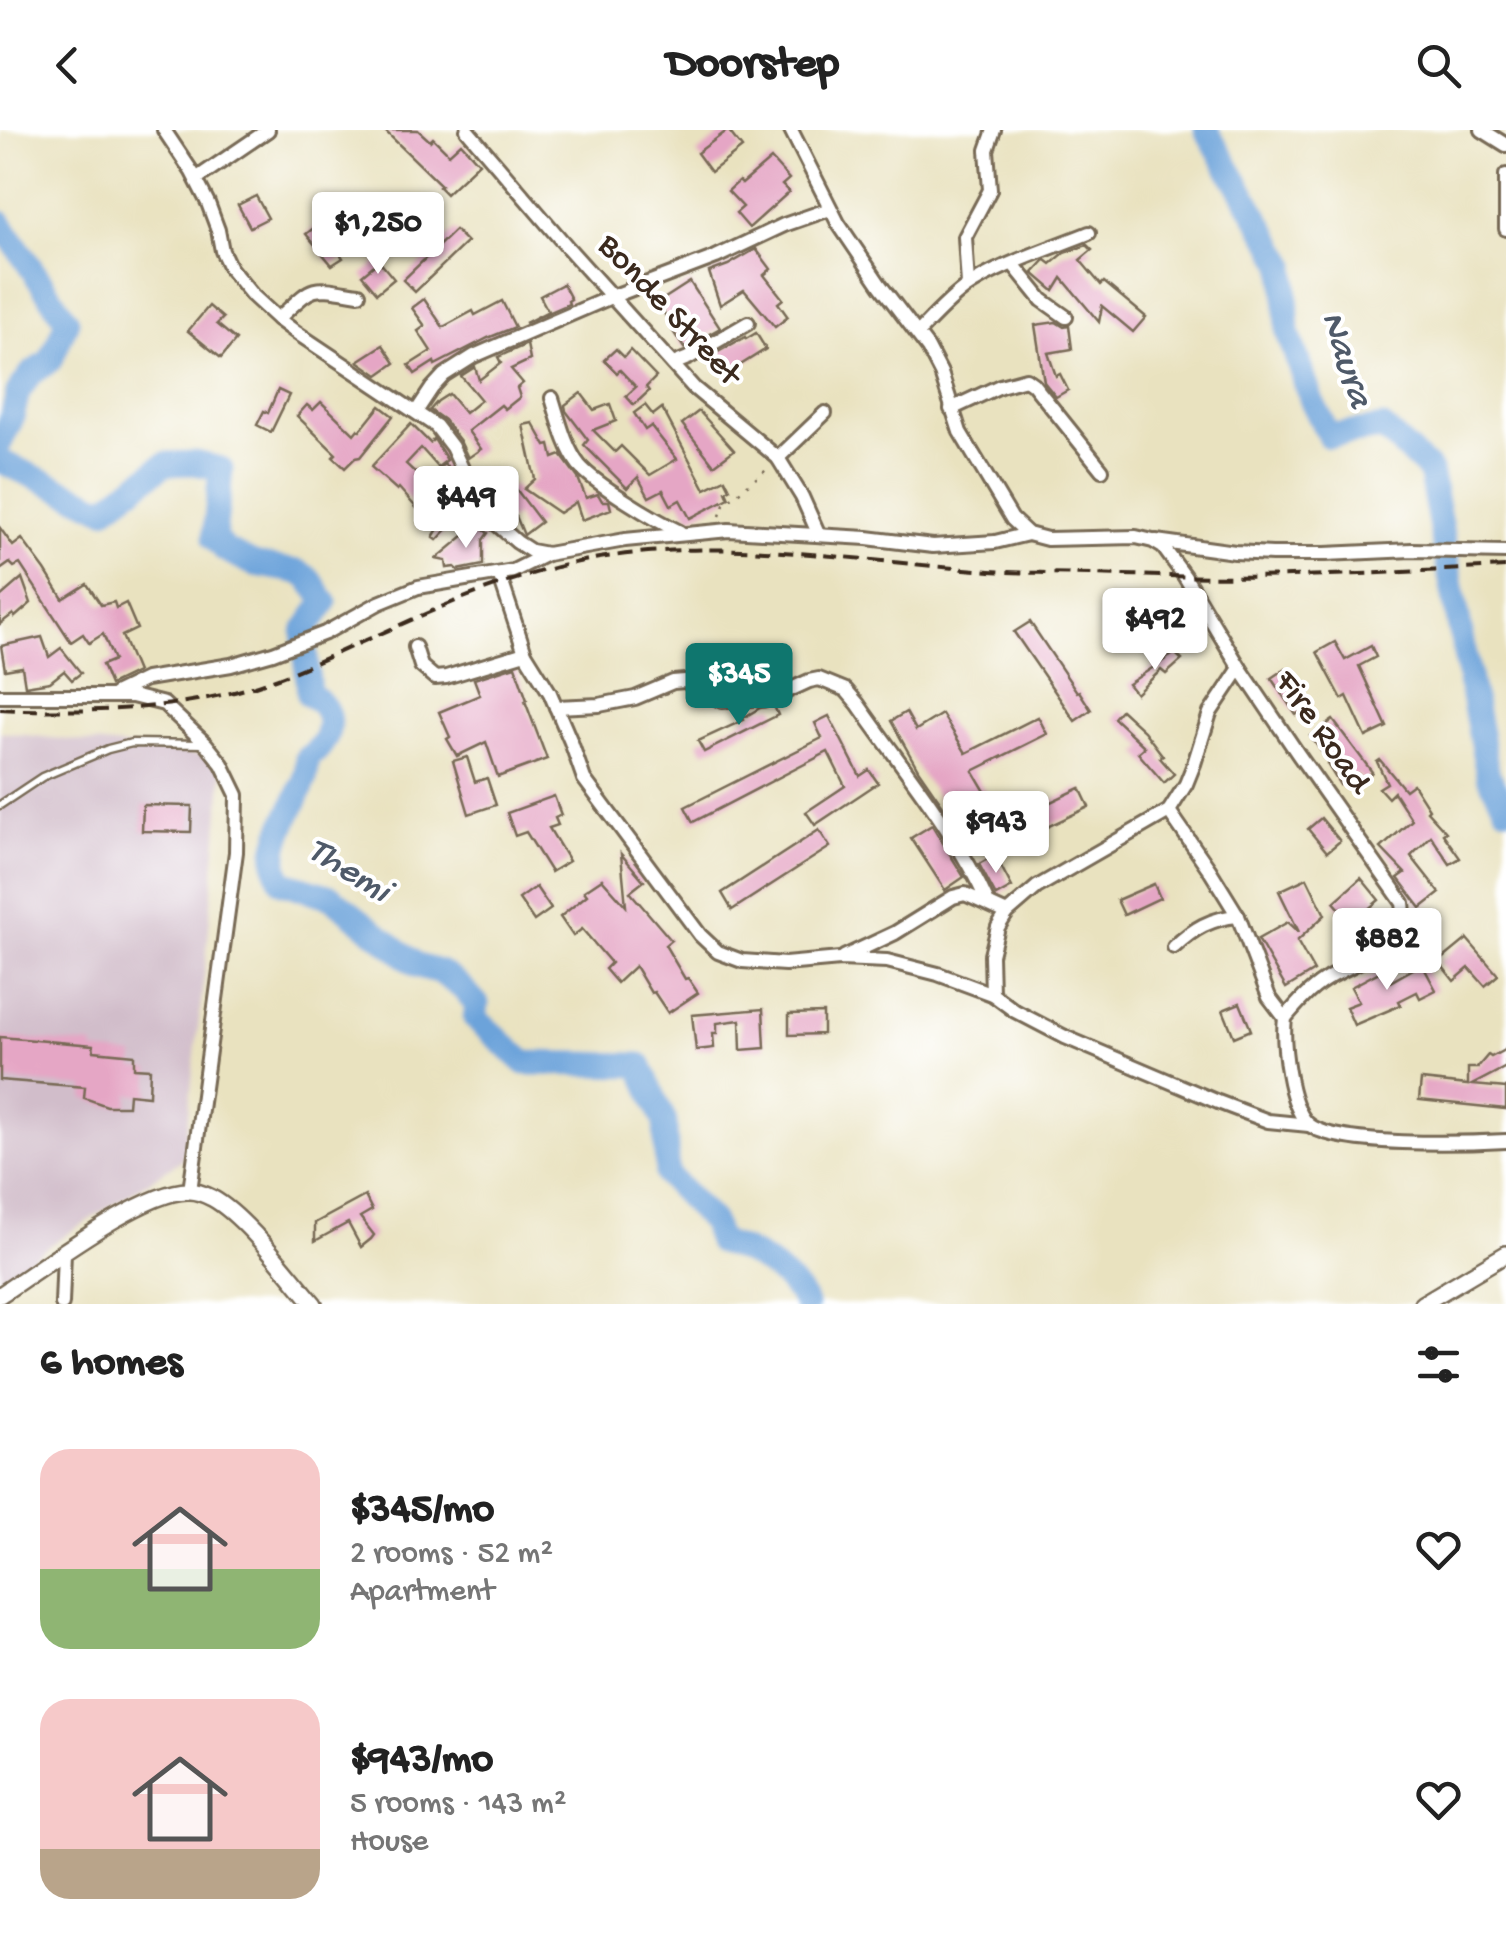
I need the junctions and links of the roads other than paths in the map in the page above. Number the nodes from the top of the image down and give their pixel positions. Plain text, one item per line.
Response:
1 (164, 130) edge
2 (268, 130) edge
3 (468, 130) edge
4 (791, 130) edge
5 (994, 130) edge
6 (1482, 130) edge
7 (1506, 145) edge
8 (1506, 175) edge
9 (196, 179) junction
10 (830, 209) junction
11 (1506, 228) edge
12 (1089, 233) dead end
13 (1013, 264) junction
14 (968, 285) junction
15 (359, 294) dead end
16 (611, 297) junction
17 (1066, 318) dead end
18 (278, 319) junction
19 (748, 323) dead end
20 (918, 334) junction
21 (672, 364) junction
22 (552, 398) dead end
23 (951, 409) junction
24 (416, 412) junction
25 (825, 413) dead end
26 (778, 459) junction
27 (1102, 470) dead end
28 (683, 533) junction
29 (819, 534) junction
30 (1028, 534) junction
31 (1153, 540) junction
32 (1506, 552) edge
33 (546, 554) junction
34 (499, 574) junction
35 (416, 648) dead end
36 (525, 652) junction
37 (1240, 668) junction
38 (0, 696) edge
39 (112, 696) junction
40 (556, 707) junction
41 (206, 744) junction
42 (0, 804) edge
43 (1168, 811) junction
44 (988, 903) junction
45 (1007, 913) junction
46 (1238, 916) junction
47 (1174, 947) dead end
48 (840, 959) junction
49 (992, 994) junction
50 (1285, 1018) junction
51 (1308, 1124) junction
52 (1506, 1140) edge
53 (190, 1191) junction
54 (64, 1253) junction
55 (1506, 1254) edge
56 (0, 1295) edge
57 (62, 1304) edge
58 (314, 1304) edge
59 (1422, 1304) edge

1 - 9 street
2 - 9 street
3 - 16 street, Bonde Street
4 - 10 street
5 - 14 street
6 - 7 street
8 - 11 street
9 - 18 street
10 - 16 street
10 - 20 street
12 - 13 street
13 - 14 street
13 - 17 street
14 - 20 street
15 - 18 street
16 - 21 street, Bonde Street
16 - 24 street
18 - 24 street
19 - 21 street
20 - 23 street
21 - 26 street, Bonde Street
22 - 28 street
23 - 27 street
23 - 30 street
24 - 33 street
25 - 26 street
26 - 29 street, Bonde Street
28 - 29 street
28 - 33 street
29 - 30 street
30 - 31 street
31 - 32 street
31 - 37 street, Fire Road
33 - 34 street
34 - 36 street
34 - 39 street
35 - 36 street
36 - 40 street
37 - 43 street
37 - 50 street, Fire Road
38 - 39 street
39 - 41 street
40 - 44 street
40 - 48 street
41 - 42 lane
41 - 53 street
43 - 45 street
43 - 46 street
44 - 45 street
44 - 48 street
45 - 49 street
46 - 47 street
46 - 50 street
48 - 49 street
49 - 51 street
50 - 51 street
51 - 52 street
53 - 54 street
53 - 58 street
54 - 56 street
54 - 57 street
55 - 59 street

